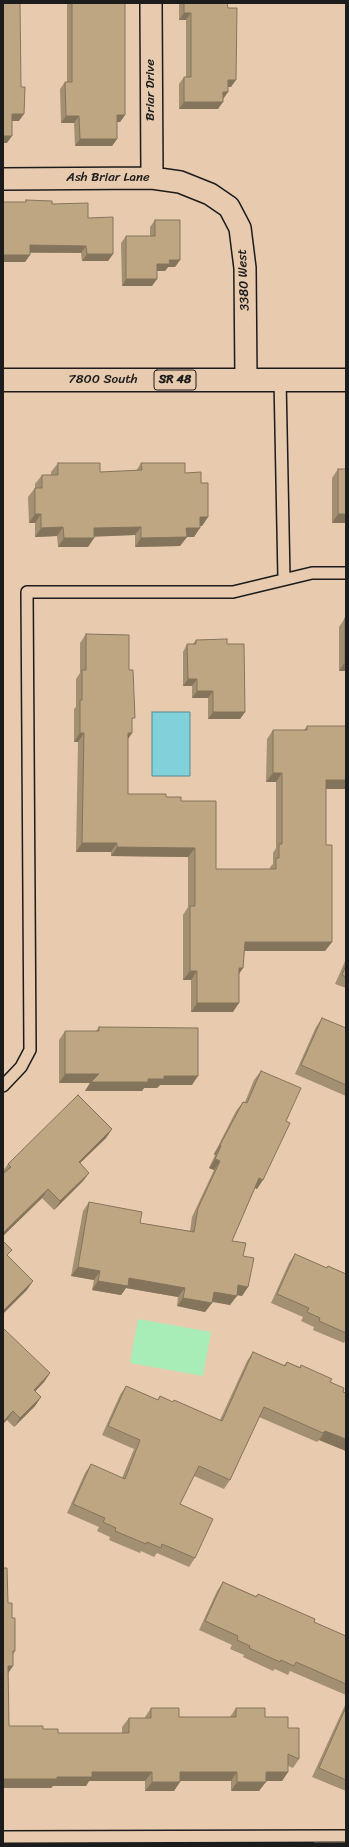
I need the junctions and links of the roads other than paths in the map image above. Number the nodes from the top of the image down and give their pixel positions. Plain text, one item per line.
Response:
1 (151, 3) edge
2 (152, 178) junction
3 (3, 179) edge
4 (210, 194) joint
5 (246, 379) junction
6 (280, 379) junction
7 (3, 380) edge
8 (346, 380) edge
9 (346, 573) edge
10 (284, 579) junction
11 (3, 1086) edge
12 (346, 1836) edge
13 (3, 1837) edge

1 - 2 street, Briar Drive
2 - 3 street, Ash Briar Lane
2 - 4 street, Ash Briar Lane
4 - 5 street, 3380 West
5 - 6 main road, 7800 South / SR 48
5 - 7 main road, 7800 South / SR 48
6 - 8 main road, 7800 South / SR 48
6 - 10 lane
9 - 10 lane
10 - 11 lane
12 - 13 lane

